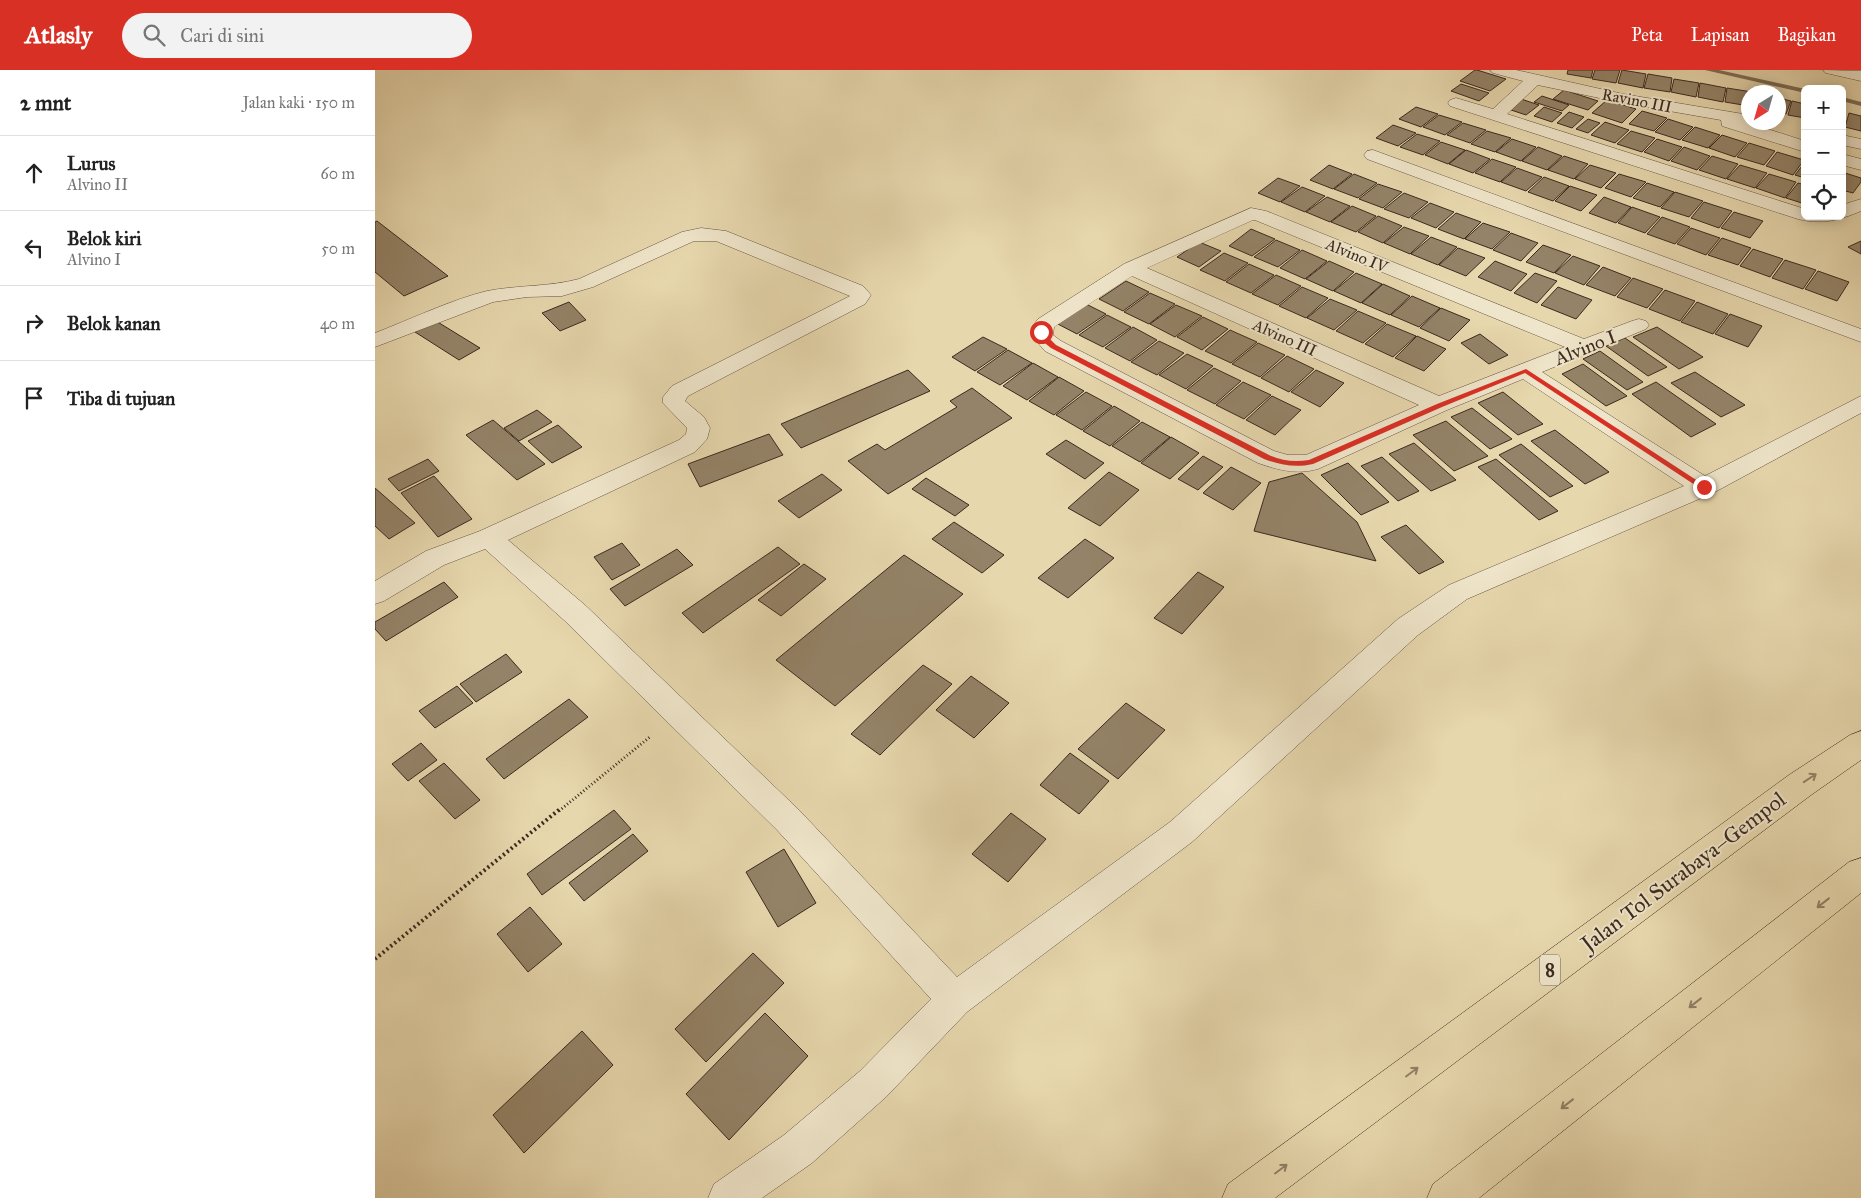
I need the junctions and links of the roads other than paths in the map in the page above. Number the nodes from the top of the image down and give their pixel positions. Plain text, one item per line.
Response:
1 (1498, 70) edge
2 (1831, 70) edge
3 (1855, 73) edge
4 (1534, 80) junction
5 (1456, 103) dead end
6 (1699, 112) junction
7 (1495, 116) junction
8 (1741, 119) edge
9 (1786, 128) edge
10 (1801, 131) edge
11 (1846, 141) edge
12 (1861, 144) edge
13 (1801, 146) edge
14 (1373, 155) dead end
15 (1846, 160) edge
16 (1861, 165) edge
17 (1861, 204) edge
18 (1846, 210) edge
19 (1801, 215) edge
20 (1131, 268) junction
21 (1639, 325) dead end
22 (1861, 336) edge
23 (375, 340) edge
24 (1584, 347) junction
25 (1526, 371) junction
26 (1861, 403) edge
27 (1439, 405) junction
28 (1310, 463) joint
29 (1704, 487) junction
30 (489, 538) junction
31 (375, 594) edge
32 (1861, 744) edge
33 (1861, 873) edge
34 (955, 1000) junction
35 (728, 1198) edge
36 (1242, 1198) edge
37 (1447, 1198) edge

1 - 4 street, Ravino III
2 - 3 street
4 - 6 street, Ravino III
4 - 7 street
5 - 7 street
6 - 8 street, Ravino III
6 - 13 street
7 - 19 street
9 - 10 street
11 - 12 street
14 - 22 street
15 - 16 street
17 - 18 street
20 - 24 street, Alvino IV
20 - 27 street, Alvino III
20 - 28 street, Alvino IV
21 - 24 street, Alvino I
23 - 30 street
24 - 25 street, Alvino I
25 - 27 street, Alvino I
25 - 29 street
26 - 29 street
27 - 28 street, Alvino I
29 - 34 street
30 - 31 street
30 - 34 street
36 -> 32 highway, Jalan Tol Surabaya–Gempol / 8
33 -> 37 highway
34 - 35 street

